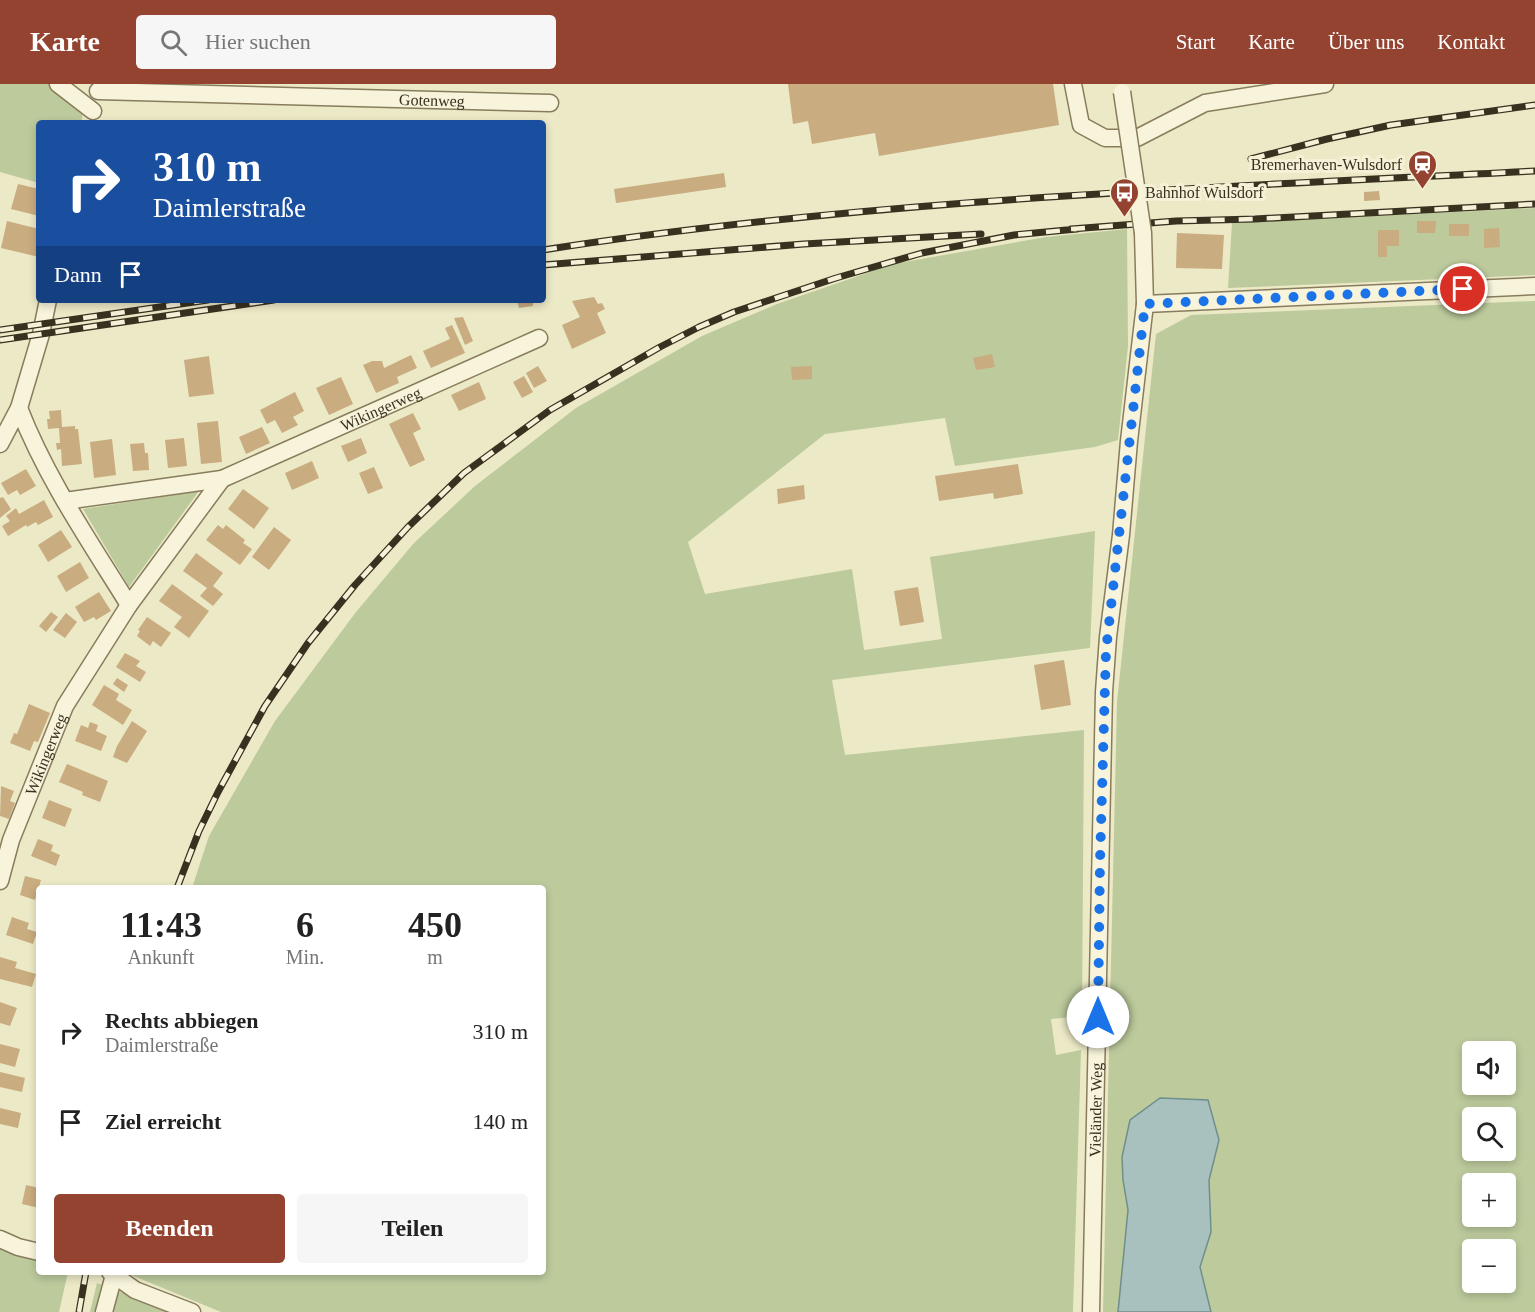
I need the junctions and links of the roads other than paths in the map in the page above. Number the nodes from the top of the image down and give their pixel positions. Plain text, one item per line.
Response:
1 (58, 84) edge
2 (1073, 84) edge
3 (1325, 84) edge
4 (99, 87) edge
5 (1122, 88) edge
6 (550, 103) dead end
7 (92, 117) edge
8 (1535, 286) edge
9 (47, 303) edge
10 (1145, 304) junction
11 (540, 338) dead end
12 (20, 408) junction
13 (0, 444) edge
14 (222, 479) junction
15 (65, 501) junction
16 (129, 605) junction
17 (6, 837) edge
18 (0, 881) edge
19 (0, 1239) edge
20 (36, 1251) edge
21 (112, 1275) edge
22 (115, 1275) edge
23 (104, 1312) edge
24 (192, 1312) edge
25 (1091, 1312) edge

1 - 7 street
2 - 3 street
4 - 6 street, Gotenweg
4 - 7 street
5 - 10 street, Vieländer Weg, bridge
8 - 10 street
9 - 12 street
10 - 25 street, Vieländer Weg
11 - 14 street, Wikingerweg
12 - 13 street
12 - 15 street
14 - 15 street, Wikingerweg
14 - 16 street, Wikingerweg
15 - 16 street
16 - 17 street, Wikingerweg
17 - 18 street, Wikingerweg
19 - 20 street
21 - 23 street
22 - 24 street

